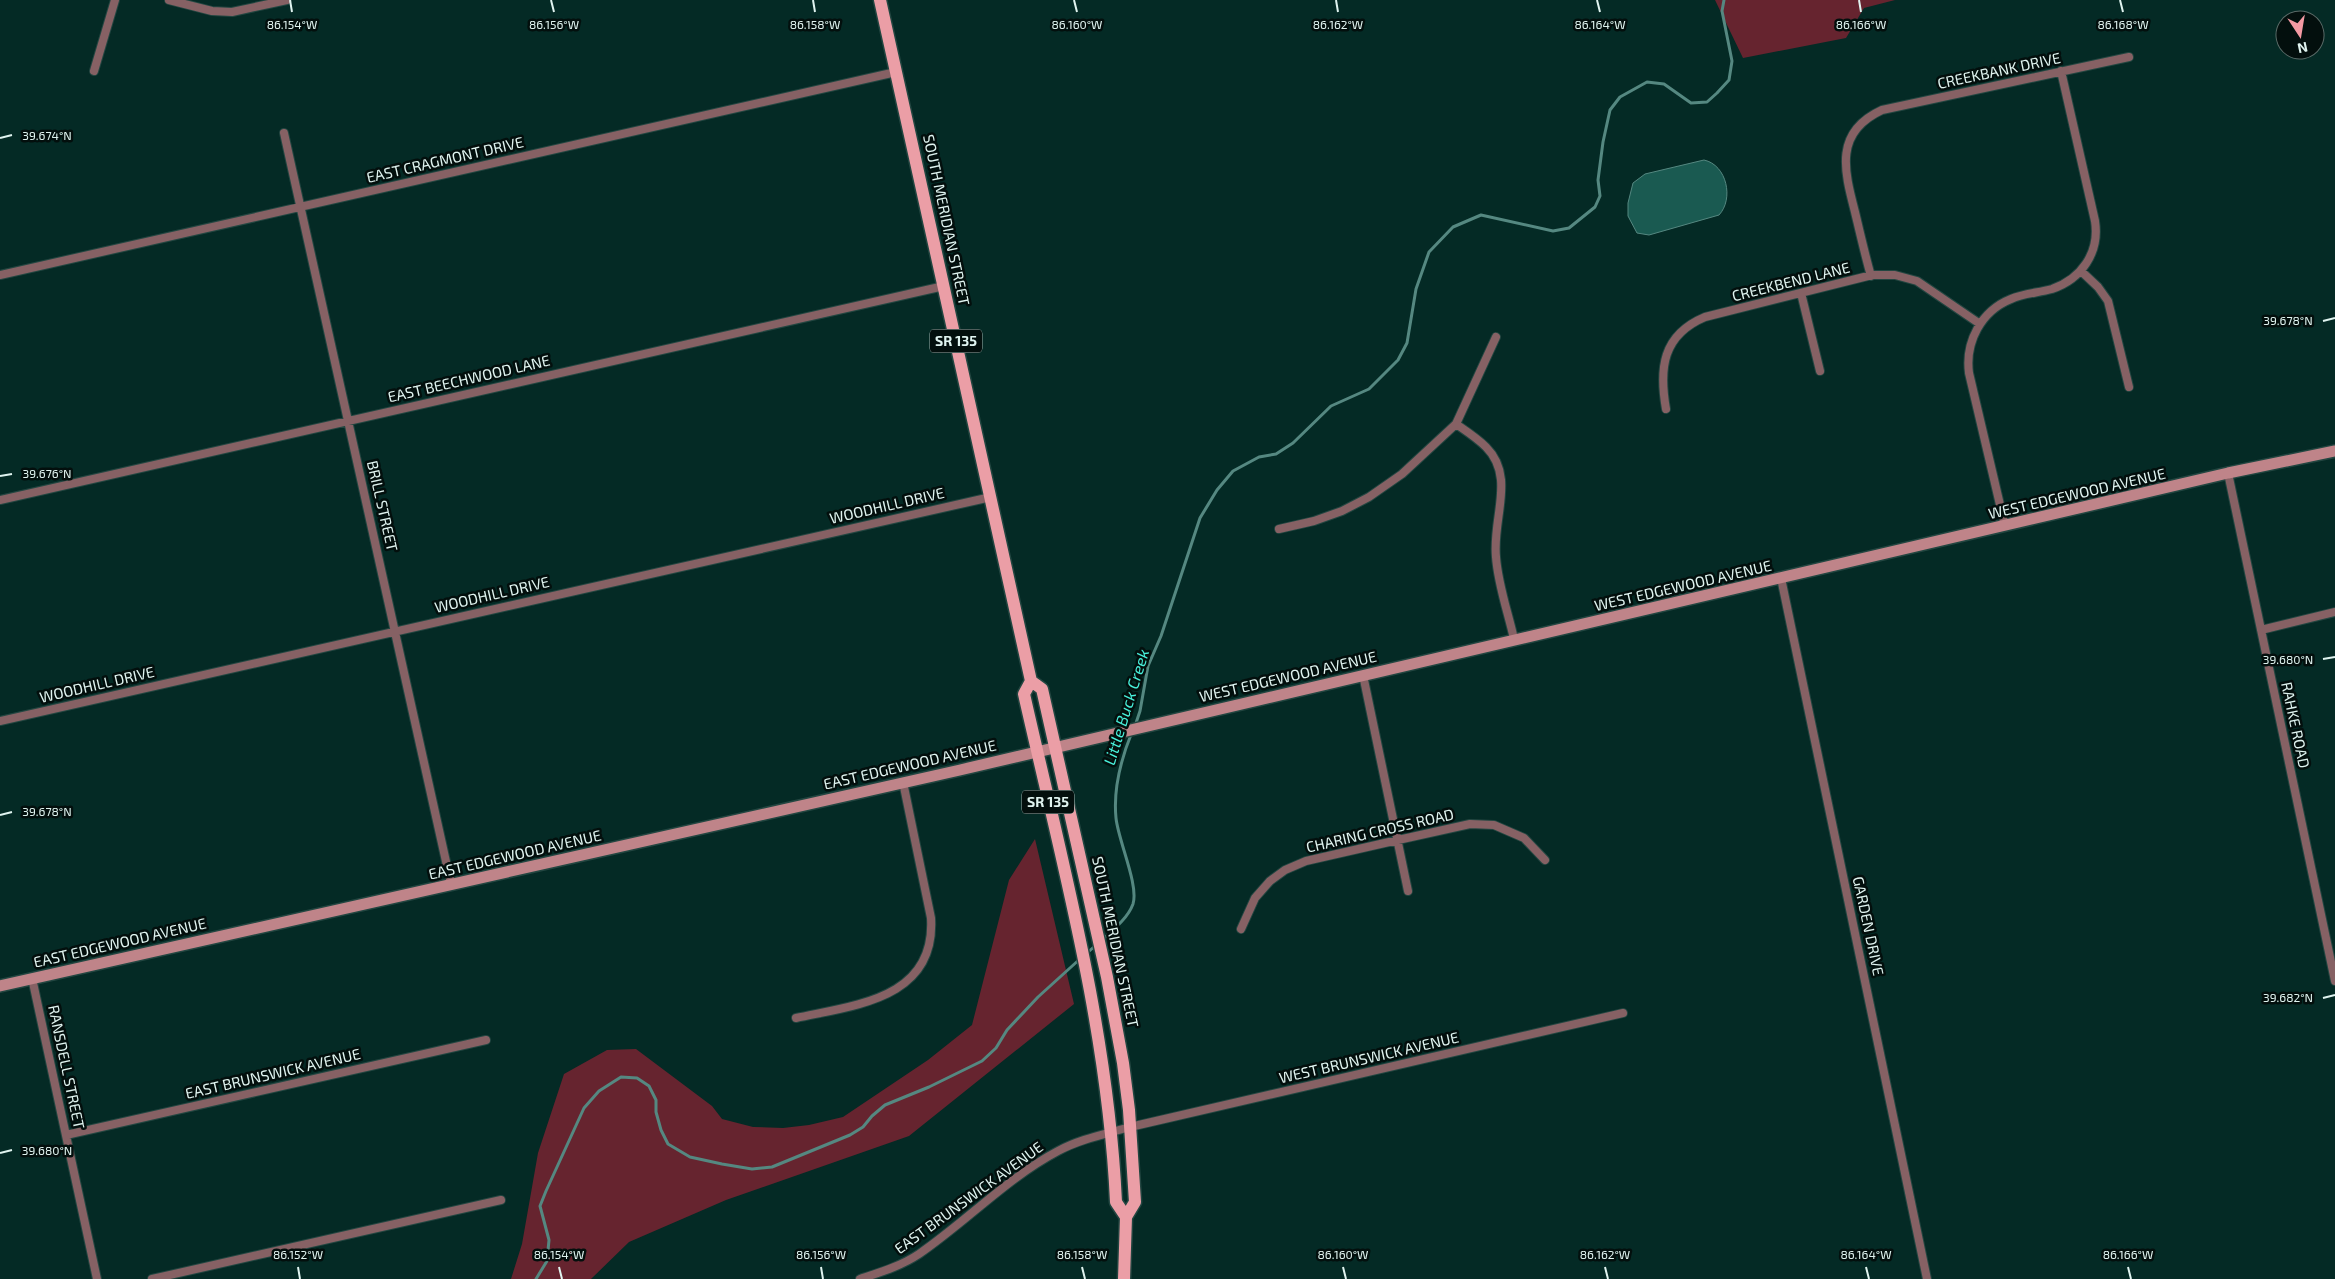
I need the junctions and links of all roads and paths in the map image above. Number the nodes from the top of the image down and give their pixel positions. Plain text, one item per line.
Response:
1 (115, 0) edge
2 (170, 0) edge
3 (287, 0) edge
4 (880, 0) edge
5 (2129, 57) dead end
6 (94, 71) dead end
7 (2062, 71) junction
8 (896, 72) junction
9 (284, 133) dead end
10 (302, 207) junction
11 (2081, 271) junction
12 (0, 275) edge
13 (1870, 276) junction
14 (944, 286) junction
15 (1801, 293) junction
16 (1980, 324) junction
17 (1496, 337) dead end
18 (1820, 371) dead end
19 (2129, 387) dead end
20 (1666, 409) dead end
21 (349, 421) junction
22 (1456, 424) junction
23 (2335, 451) edge
24 (2228, 474) junction
25 (991, 497) junction
26 (0, 500) edge
27 (2005, 526) junction
28 (1279, 529) dead end
29 (1782, 578) junction
30 (2335, 612) edge
31 (2261, 630) junction
32 (396, 631) junction
33 (1514, 639) junction
34 (1363, 675) junction
35 (1031, 681) junction
36 (0, 721) edge
37 (1055, 747) junction
38 (1037, 751) junction
39 (903, 782) junction
40 (1398, 840) junction
41 (1545, 860) dead end
42 (451, 884) junction
43 (1408, 891) dead end
44 (1241, 929) dead end
45 (32, 978) junction
46 (2335, 982) edge
47 (0, 986) edge
48 (1623, 1013) dead end
49 (796, 1018) dead end
50 (486, 1040) dead end
51 (1121, 1130) junction
52 (66, 1135) junction
53 (501, 1200) dead end
54 (1126, 1217) junction
55 (97, 1279) edge
56 (152, 1279) edge
57 (860, 1279) edge
58 (1124, 1279) edge
59 (1927, 1279) edge

1 - 6 street
2 - 3 street
4 - 8 main road, SOUTH MERIDIAN STREET / SR 135
5 - 7 street, CREEKBANK DRIVE
7 - 11 street
7 - 13 street, CREEKBANK DRIVE
8 - 10 street, EAST CRAGMONT DRIVE
8 - 14 main road, SOUTH MERIDIAN STREET / SR 135
9 - 10 street, BRILL STREET
10 - 12 street, EAST CRAGMONT DRIVE
10 - 21 street, BRILL STREET
11 - 16 street
11 - 19 street
13 - 15 street, CREEKBEND LANE
13 - 16 street, CREEKBEND LANE
14 - 21 street, EAST BEECHWOOD LANE
14 - 25 main road, SOUTH MERIDIAN STREET / SR 135
15 - 18 street
15 - 20 street, CREEKBEND LANE
16 - 27 street
17 - 22 street
21 - 26 street, EAST BEECHWOOD LANE
21 - 32 street, BRILL STREET
22 - 28 street
22 - 33 street
23 - 24 main road, WEST EDGEWOOD AVENUE
24 - 27 main road, WEST EDGEWOOD AVENUE
24 - 31 street, RAHKE ROAD
25 - 32 street, WOODHILL DRIVE
25 - 35 main road, SOUTH MERIDIAN STREET / SR 135
27 - 29 main road, WEST EDGEWOOD AVENUE
29 - 33 main road, WEST EDGEWOOD AVENUE
29 - 59 street, GARDEN DRIVE
30 - 31 street
31 - 46 street, RAHKE ROAD
32 - 36 street, WOODHILL DRIVE
32 - 42 street, BRILL STREET
33 - 34 main road, WEST EDGEWOOD AVENUE
34 - 37 main road, WEST EDGEWOOD AVENUE
34 - 40 street
35 - 37 main road, SOUTH MERIDIAN STREET / SR 135
35 - 38 main road, SOUTH MERIDIAN STREET / SR 135
37 - 38 main road, WEST EDGEWOOD AVENUE
37 - 51 main road, SOUTH MERIDIAN STREET / SR 135
38 - 39 main road, EAST EDGEWOOD AVENUE
38 - 51 main road, SOUTH MERIDIAN STREET / SR 135
39 - 42 main road, EAST EDGEWOOD AVENUE
39 - 49 street
40 - 41 street, CHARING CROSS ROAD
40 - 43 street
40 - 44 street, CHARING CROSS ROAD
42 - 45 main road, EAST EDGEWOOD AVENUE
45 - 47 main road, EAST EDGEWOOD AVENUE
45 - 52 street, RANSDELL STREET
48 - 51 street, WEST BRUNSWICK AVENUE
50 - 52 street, EAST BRUNSWICK AVENUE
51 - 54 main road, SOUTH MERIDIAN STREET / SR 135
51 - 54 main road, SOUTH MERIDIAN STREET / SR 135
51 - 57 street, EAST BRUNSWICK AVENUE
52 - 55 street, RANSDELL STREET
53 - 56 street
54 - 58 main road, SOUTH MERIDIAN STREET / SR 135

